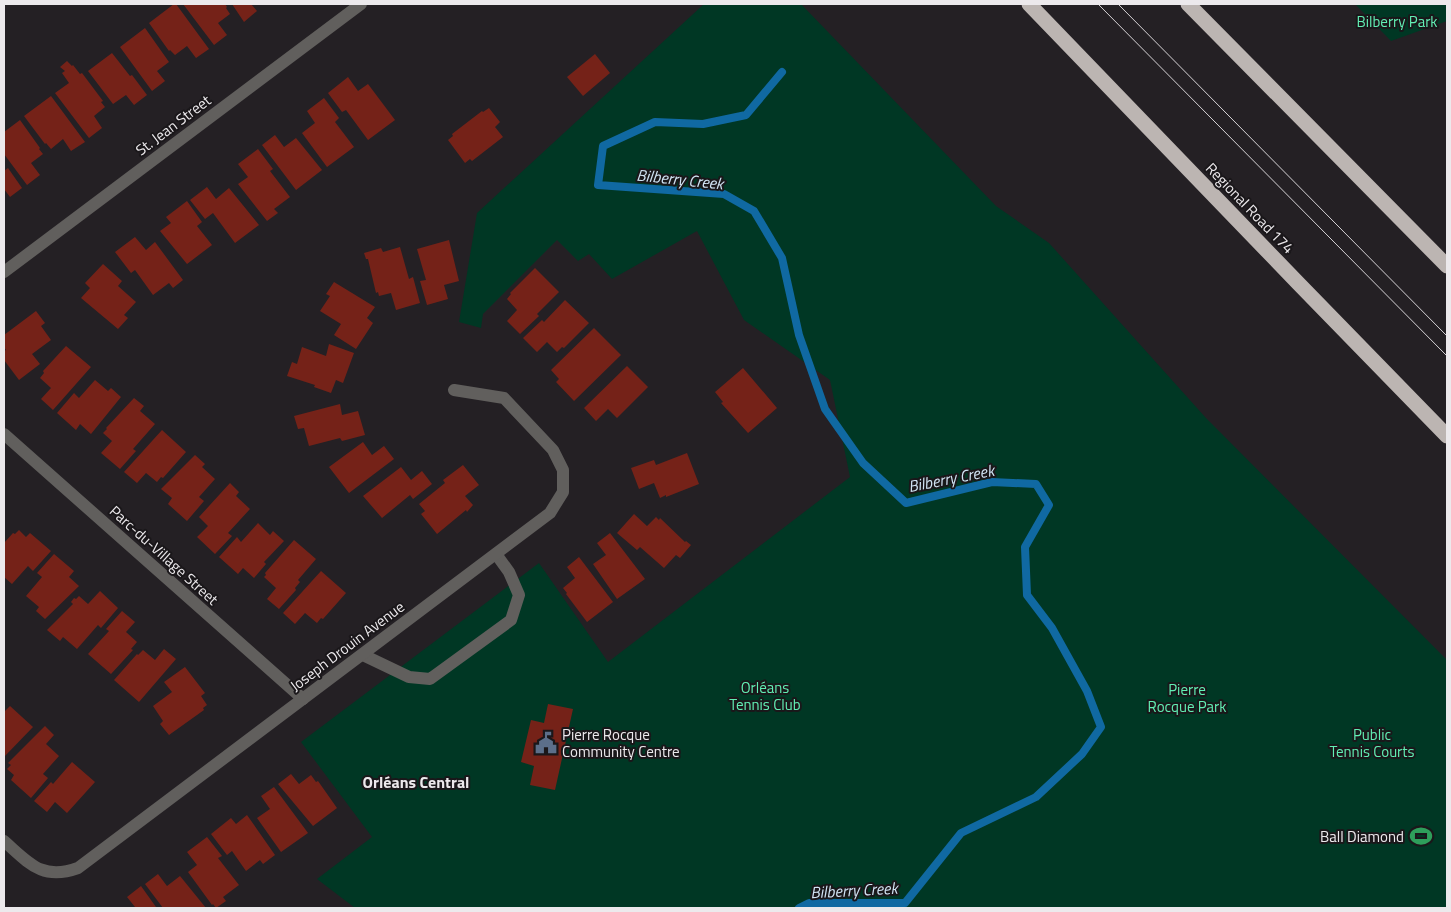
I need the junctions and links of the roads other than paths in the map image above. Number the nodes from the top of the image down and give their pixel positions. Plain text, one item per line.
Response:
1 (361, 4) edge
2 (1029, 4) edge
3 (1188, 4) edge
4 (1447, 266) edge
5 (4, 272) edge
6 (1298, 283) junction
7 (454, 390) dead end
8 (4, 434) edge
9 (1447, 436) edge
10 (1447, 440) edge
11 (496, 554) junction
12 (363, 655) junction
13 (303, 700) junction
14 (4, 841) edge

1 - 5 street, St. Jean Street
2 - 6 highway, Regional Road 174
3 - 4 highway
6 - 9 highway, Regional Road 174
6 - 10 highway
7 - 11 street, Joseph Drouin Avenue
8 - 13 street, Parc-du-Village Street
11 - 12 street, Joseph Drouin Avenue
11 - 12 street
12 - 13 street, Joseph Drouin Avenue
13 - 14 street, Joseph Drouin Avenue

